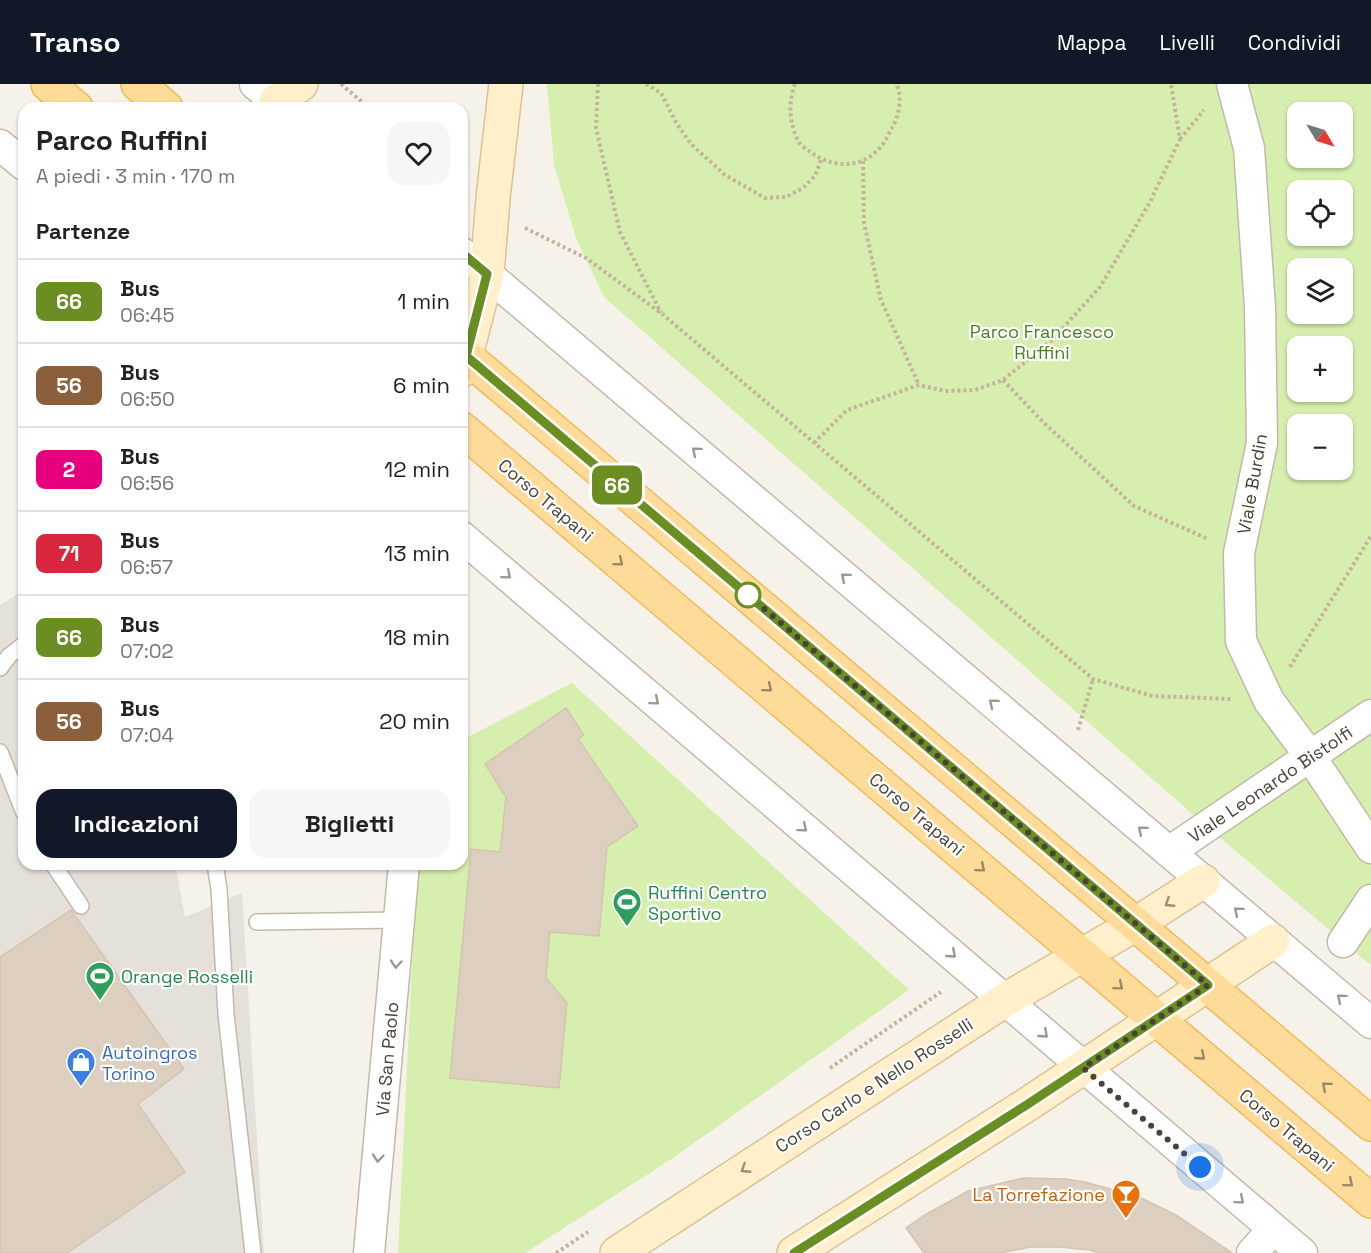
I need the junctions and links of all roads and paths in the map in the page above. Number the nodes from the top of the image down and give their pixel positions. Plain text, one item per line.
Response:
1 (48, 84) edge
2 (341, 84) edge
3 (506, 84) edge
4 (598, 84) edge
5 (646, 84) edge
6 (795, 84) edge
7 (896, 84) edge
8 (1171, 84) edge
9 (1232, 84) edge
10 (69, 102) edge
11 (362, 102) edge
12 (0, 145) edge
13 (18, 160) edge
14 (821, 160) junction
15 (862, 161) junction
16 (492, 213) junction
17 (468, 258) edge
18 (487, 274) junction
19 (661, 313) junction
20 (468, 341) edge
21 (468, 363) edge
22 (1003, 380) junction
23 (919, 386) junction
24 (468, 434) edge
25 (814, 443) junction
26 (1371, 537) edge
27 (468, 542) edge
28 (1239, 553) junction
29 (18, 649) edge
30 (0, 668) edge
31 (1269, 701) junction
32 (1371, 715) edge
33 (0, 752) edge
34 (1310, 756) junction
35 (18, 798) edge
36 (1371, 848) edge
37 (1169, 852) junction
38 (57, 870) edge
39 (216, 870) edge
40 (404, 870) edge
41 (1203, 881) junction
42 (1371, 900) edge
43 (81, 906) dead end
44 (401, 920) junction
45 (257, 922) dead end
46 (1136, 924) junction
47 (1273, 941) junction
48 (1343, 942) dead end
49 (1082, 954) junction
50 (1208, 985) junction
51 (1005, 1000) junction
52 (1157, 1018) junction
53 (1371, 1023) edge
54 (1083, 1068) junction
55 (1371, 1124) edge
56 (1371, 1201) edge
57 (1273, 1228) junction
58 (253, 1253) edge
59 (369, 1253) edge
60 (617, 1253) edge
61 (794, 1253) edge
62 (1252, 1253) edge
63 (1302, 1253) edge

1 - 10 main road
2 - 11 path
3 - 16 street
4 - 19 path
5 - 14 path
6 - 14 path
7 - 15 path
8 - 22 path
9 - 28 street, Viale Burdin
12 - 13 street
14 - 15 path
15 - 23 path
16 - 18 street
16 - 19 path
17 - 18 street
18 - 20 street
37 -> 18 street
19 - 25 path
21 - 46 main road
22 - 23 path
22 - 28 path
23 - 25 path
24 -> 49 main road, Corso Trapani
25 - 31 path
26 - 31 path
27 -> 51 street
28 - 31 street, Viale Burdin
29 - 30 lane
31 - 34 street, Viale Burdin
32 - 34 street, Viale Leonardo Bistolfi
33 - 35 lane
34 - 36 street, Viale Burdin
34 - 37 street, Viale Leonardo Bistolfi
37 - 41 street
38 - 43 lane
39 - 58 lane
40 - 44 street, Via San Paolo
41 -> 46 street, Corso Carlo e Nello Rosselli
47 -> 41 street
42 - 48 street
44 - 45 lane
44 -> 59 street, Via San Paolo
46 - 49 street, Corso Carlo e Nello Rosselli
46 - 50 main road
47 - 50 street
53 -> 47 street
49 - 51 street, Corso Carlo e Nello Rosselli
49 -> 52 main road, Corso Trapani
50 - 52 street
55 -> 50 main road
51 -> 54 street
51 -> 60 street, Corso Carlo e Nello Rosselli
52 - 54 street
52 -> 56 main road, Corso Trapani
54 -> 57 street
54 - 61 street
57 - 62 street
57 - 63 street

